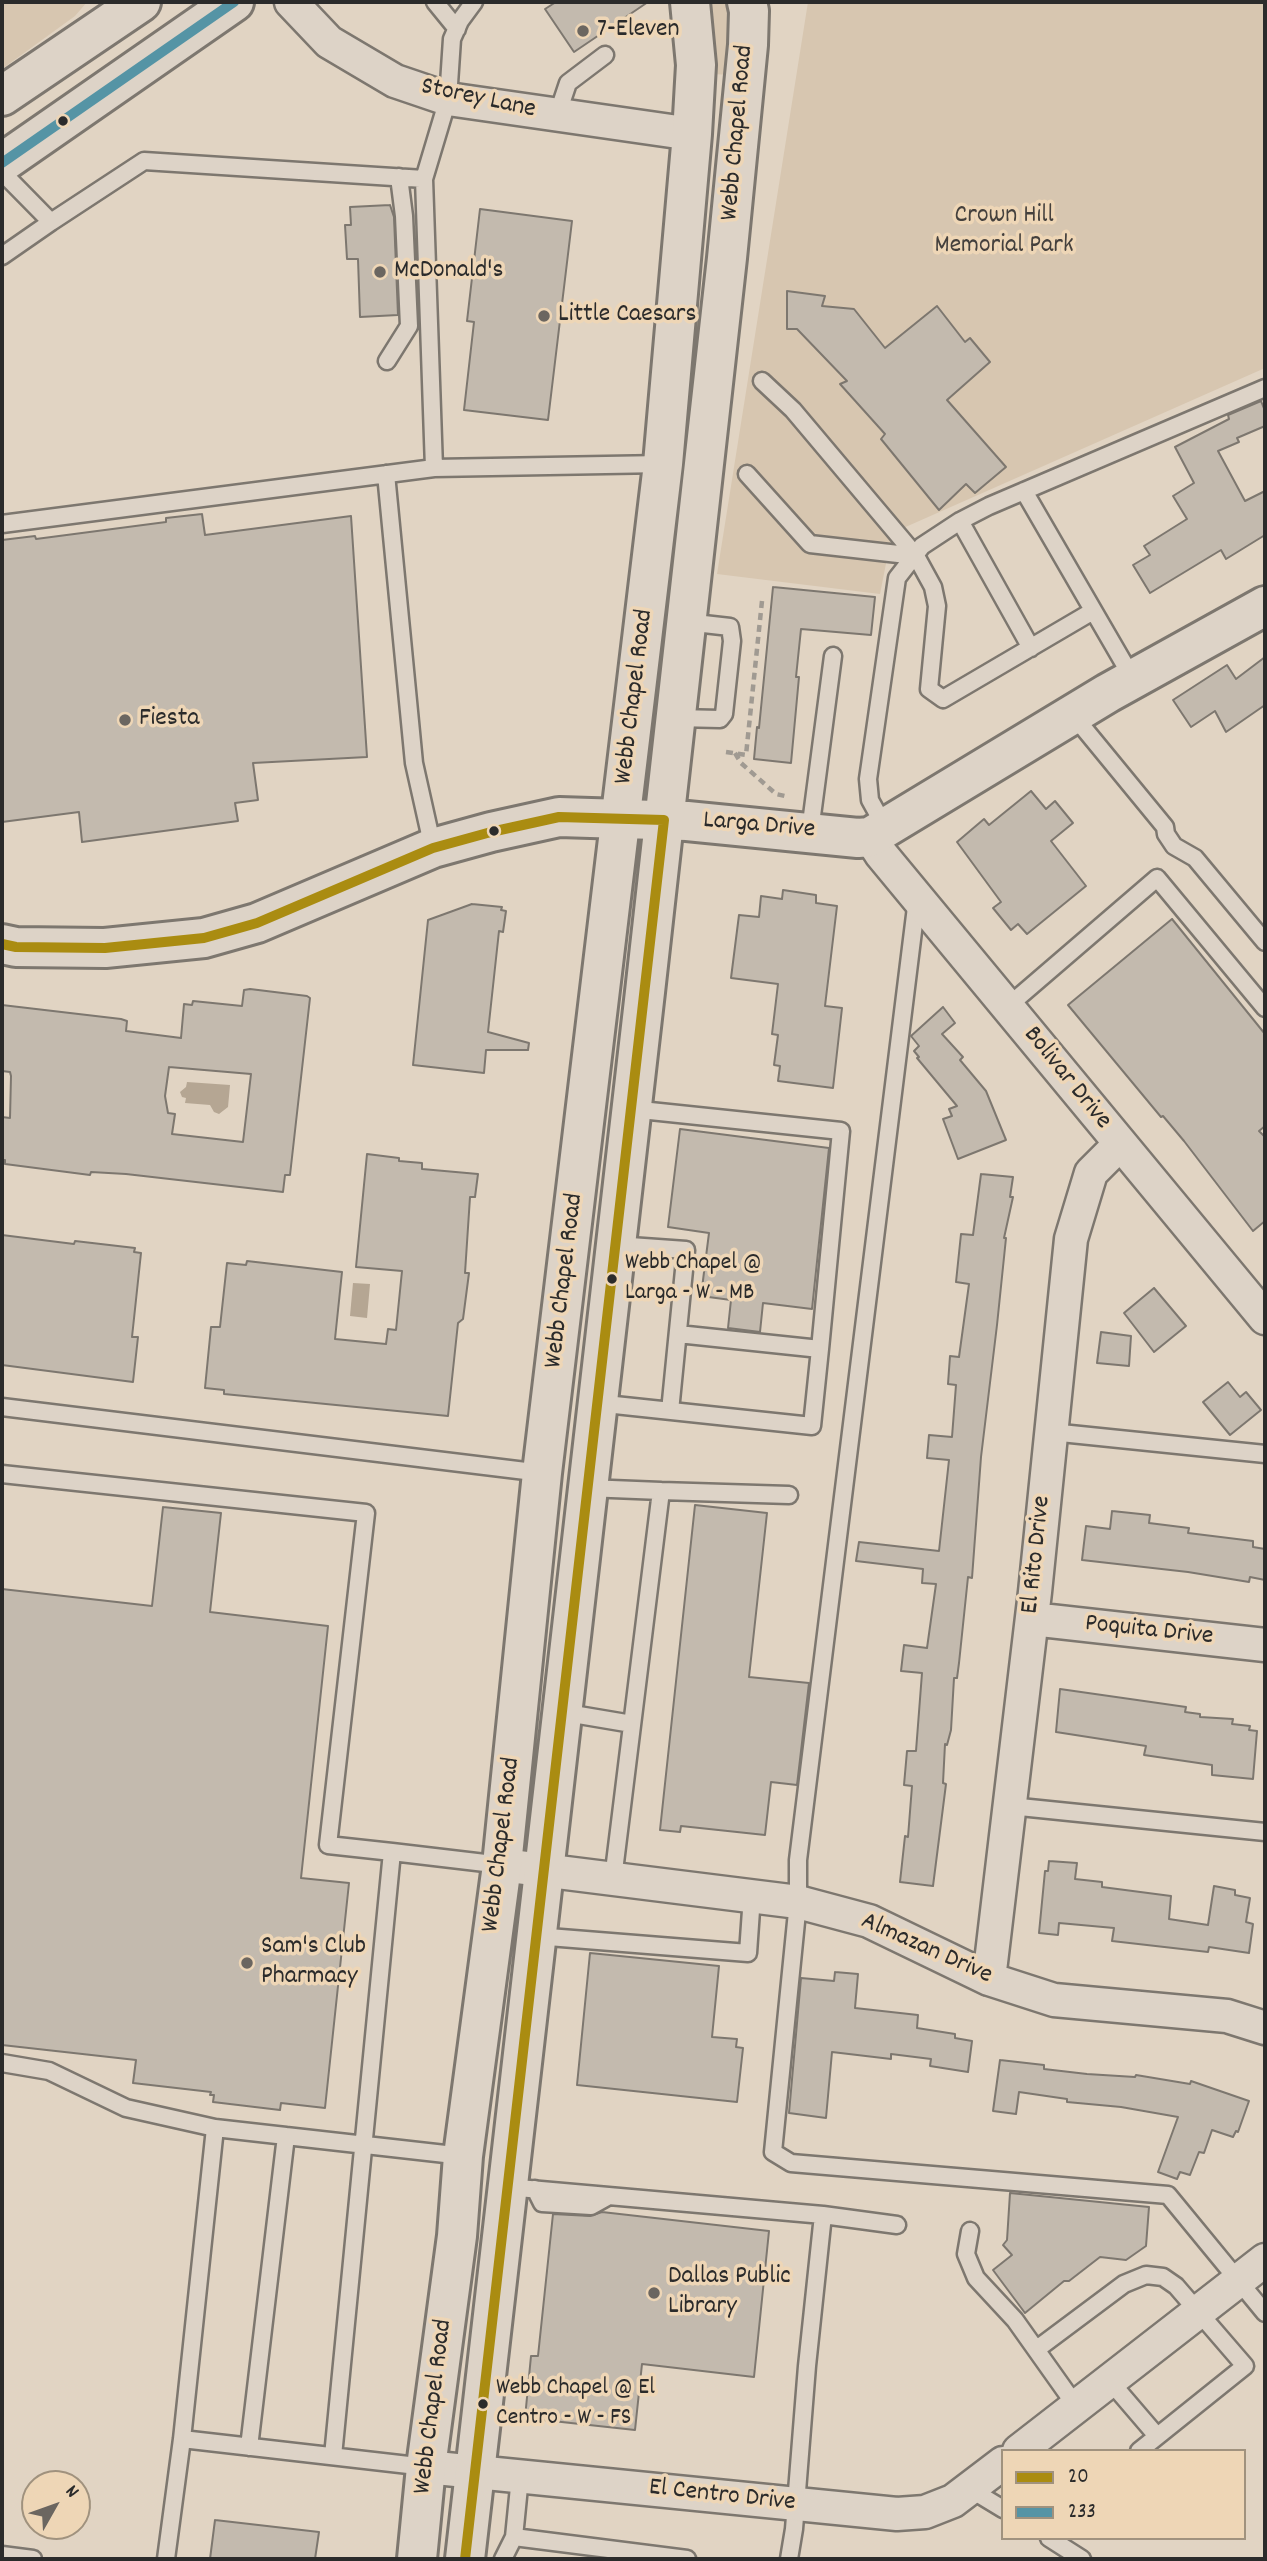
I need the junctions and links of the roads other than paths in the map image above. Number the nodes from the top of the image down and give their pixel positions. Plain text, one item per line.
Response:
1 (107, 2) edge
2 (141, 2) edge
3 (234, 2) edge
4 (291, 2) edge
5 (435, 2) edge
6 (474, 2) edge
7 (691, 2) edge
8 (749, 5) edge
9 (457, 29) junction
10 (90, 37) junction
11 (605, 55) dead end
12 (2, 96) edge
13 (448, 99) junction
14 (557, 116) junction
15 (692, 134) junction
16 (739, 140) junction
17 (2, 163) edge
18 (2, 172) edge
19 (399, 177) junction
20 (424, 179) junction
21 (51, 222) junction
22 (2, 256) edge
23 (387, 361) dead end
24 (762, 381) dead end
25 (1265, 388) edge
26 (663, 464) junction
27 (704, 466) junction
28 (434, 468) junction
29 (386, 474) junction
30 (747, 474) dead end
31 (1024, 491) junction
32 (960, 521) junction
33 (2, 524) edge
34 (916, 556) junction
35 (1265, 606) edge
36 (1093, 611) junction
37 (1031, 648) junction
38 (833, 656) dead end
39 (1133, 680) junction
40 (1073, 715) junction
41 (803, 815) junction
42 (621, 818) junction
43 (664, 820) junction
44 (878, 833) junction
45 (433, 848) junction
46 (917, 897) junction
47 (1265, 942) edge
48 (2, 944) edge
49 (1007, 1007) junction
50 (1265, 1008) edge
51 (631, 1109) junction
52 (1120, 1144) junction
53 (571, 1241) junction
54 (615, 1245) junction
55 (1265, 1318) edge
56 (678, 1334) junction
57 (820, 1349) junction
58 (596, 1403) junction
59 (2, 1407) edge
60 (670, 1411) junction
61 (1051, 1432) junction
62 (1265, 1454) edge
63 (542, 1473) junction
64 (2, 1474) edge
65 (587, 1488) junction
66 (661, 1491) junction
67 (789, 1495) dead end
68 (1032, 1619) junction
69 (1265, 1645) edge
70 (561, 1712) junction
71 (632, 1724) junction
72 (1010, 1806) junction
73 (1265, 1832) edge
74 (392, 1852) junction
75 (502, 1865) junction
76 (543, 1871) junction
77 (613, 1879) junction
78 (752, 1896) junction
79 (798, 1902) junction
80 (536, 1936) junction
81 (989, 1979) junction
82 (1265, 2028) edge
83 (2, 2063) edge
84 (215, 2128) junction
85 (286, 2136) junction
86 (363, 2146) junction
87 (463, 2156) junction
88 (521, 2188) junction
89 (823, 2215) junction
90 (897, 2225) dead end
91 (971, 2231) dead end
92 (1265, 2260) edge
93 (1238, 2281) junction
94 (1198, 2312) junction
95 (1265, 2313) edge
96 (1037, 2349) junction
97 (1110, 2380) junction
98 (1076, 2406) junction
99 (1157, 2436) junction
100 (182, 2439) junction
101 (249, 2447) junction
102 (1022, 2449) edge
103 (1141, 2449) edge
104 (333, 2456) junction
105 (1001, 2465) edge
106 (426, 2467) junction
107 (474, 2472) junction
108 (520, 2477) junction
109 (970, 2489) junction
110 (795, 2504) junction
111 (1001, 2508) edge
112 (514, 2538) junction
113 (1052, 2540) edge
114 (2, 2555) edge
115 (33, 2559) edge
116 (166, 2559) edge
117 (417, 2559) edge
118 (465, 2559) edge
119 (503, 2559) edge
120 (687, 2559) edge
121 (789, 2559) edge
122 (1082, 2559) edge

1 - 10 lane
2 - 10 main road
3 - 17 main road
4 - 13 street, Storey Lane
5 - 9 lane
6 - 9 lane
7 - 15 main road, Webb Chapel Road
8 - 16 main road, Webb Chapel Road
9 - 13 lane
10 - 12 main road
11 - 14 lane
13 - 14 street, Storey Lane
13 - 20 lane
14 - 15 street, Storey Lane
15 - 16 main road
15 - 26 main road, Webb Chapel Road
16 - 27 main road, Webb Chapel Road
18 - 21 lane
19 - 20 lane
19 - 21 lane
19 - 23 lane
20 - 28 lane
21 - 22 lane
24 - 34 lane
25 - 31 lane
26 - 27 main road
26 - 28 lane
26 - 42 main road, Webb Chapel Road
27 - 43 main road, Webb Chapel Road
28 - 29 lane
29 - 33 lane
29 - 45 lane
30 - 34 lane
31 - 32 lane
31 - 36 lane
32 - 34 lane
32 - 37 lane
34 - 37 lane
34 - 44 lane
35 - 39 main road
36 - 37 lane
36 - 39 lane
38 - 41 lane
39 - 40 main road
40 - 44 main road
40 - 47 lane
41 - 43 main road, Larga Drive
41 - 44 main road, Larga Drive
42 - 43 main road, Larga Drive
42 - 45 main road, Larga Drive
42 - 53 main road, Webb Chapel Road
43 - 51 main road, Webb Chapel Road
44 - 46 street, Bolivar Drive
45 - 48 main road, Larga Drive
46 - 49 street, Bolivar Drive
46 - 79 lane
49 - 50 lane
49 - 52 street, Bolivar Drive
51 - 54 main road, Webb Chapel Road
51 - 57 lane
52 - 55 street, Bolivar Drive
52 - 61 street, El Rito Drive
53 - 54 main road
53 - 63 main road, Webb Chapel Road
54 - 56 lane
54 - 58 main road, Webb Chapel Road
56 - 57 lane
56 - 60 lane
57 - 60 lane
58 - 60 lane
58 - 65 main road, Webb Chapel Road
59 - 63 lane
61 - 62 lane
61 - 68 street, El Rito Drive
63 - 75 main road, Webb Chapel Road
64 - 74 lane
65 - 66 lane
65 - 70 main road, Webb Chapel Road
66 - 67 lane
66 - 71 lane
68 - 69 street, Poquita Drive
68 - 72 street, El Rito Drive
70 - 71 lane
70 - 76 main road, Webb Chapel Road
71 - 77 lane
72 - 73 lane
72 - 81 street, El Rito Drive
74 - 75 lane
74 - 86 lane
75 - 76 street, Almazan Drive
75 - 87 main road, Webb Chapel Road
76 - 77 street, Almazan Drive
76 - 80 main road, Webb Chapel Road
77 - 78 street, Almazan Drive
78 - 79 street, Almazan Drive
78 - 80 lane
79 - 81 street, Almazan Drive
79 - 93 lane
80 - 88 main road, Webb Chapel Road
81 - 82 street, Almazan Drive
83 - 84 lane
84 - 85 lane
84 - 100 lane
85 - 86 lane
85 - 101 lane
86 - 87 lane
86 - 104 lane
87 - 106 main road, Webb Chapel Road
88 - 89 lane
88 - 107 main road, Webb Chapel Road
89 - 90 lane
89 - 110 lane
91 - 96 lane
92 - 93 street
93 - 94 street
93 - 95 lane
94 - 96 lane
94 - 97 street
94 - 99 lane
96 - 98 lane
97 - 98 street
97 - 99 lane
98 - 102 street
99 - 103 lane
100 - 101 lane
100 - 116 lane
101 - 104 lane
104 - 106 lane
105 - 109 street, El Centro Drive
106 - 107 street, El Centro Drive
106 - 117 main road, Webb Chapel Road
107 - 108 street, El Centro Drive
107 - 118 main road, Webb Chapel Road
108 - 110 street, El Centro Drive
108 - 112 lane
109 - 110 street, El Centro Drive
109 - 111 lane
110 - 121 lane
112 - 119 lane
112 - 120 lane
113 - 122 lane
114 - 115 lane

